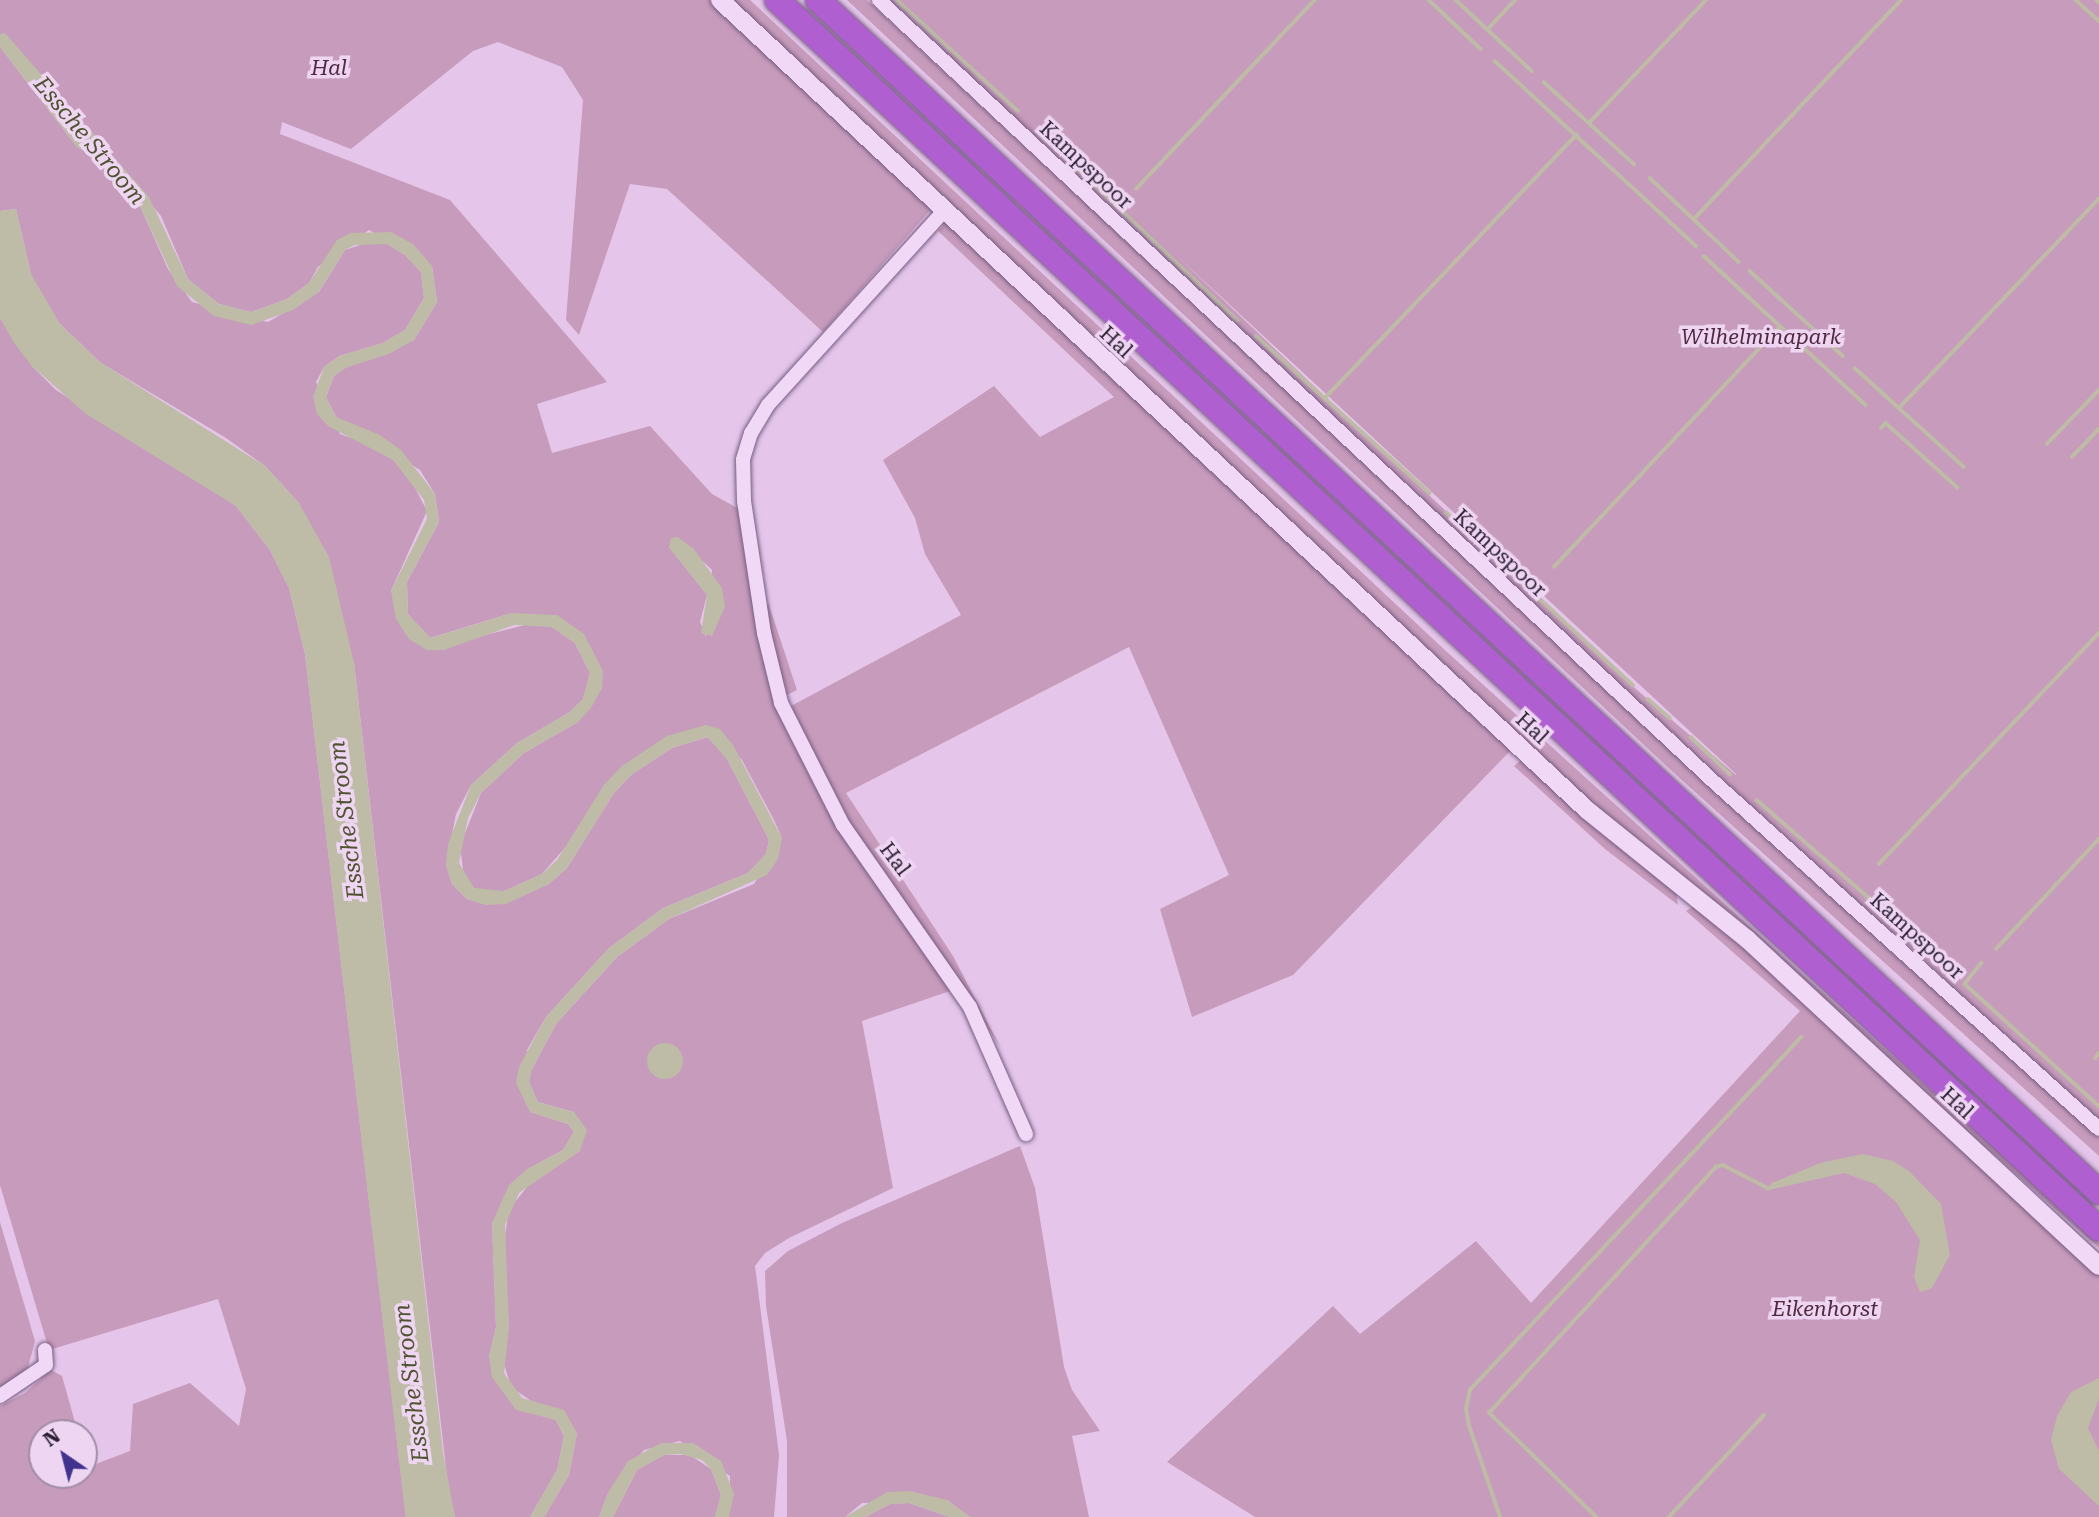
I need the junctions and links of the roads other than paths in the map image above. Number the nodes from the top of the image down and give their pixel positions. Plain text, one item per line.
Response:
1 (720, 0) edge
2 (777, 0) edge
3 (818, 0) edge
4 (879, 0) edge
5 (943, 212) junction
6 (2099, 1129) edge
7 (1026, 1134) dead end
8 (2099, 1192) edge
9 (2099, 1229) edge
10 (2099, 1266) edge
11 (45, 1350) dead end
12 (0, 1396) edge

1 - 5 street, Hal
2 - 9 highway
3 - 8 highway
4 - 6 street, Kampspoor
5 - 7 street, Hal
5 - 10 street, Hal
11 - 12 street

